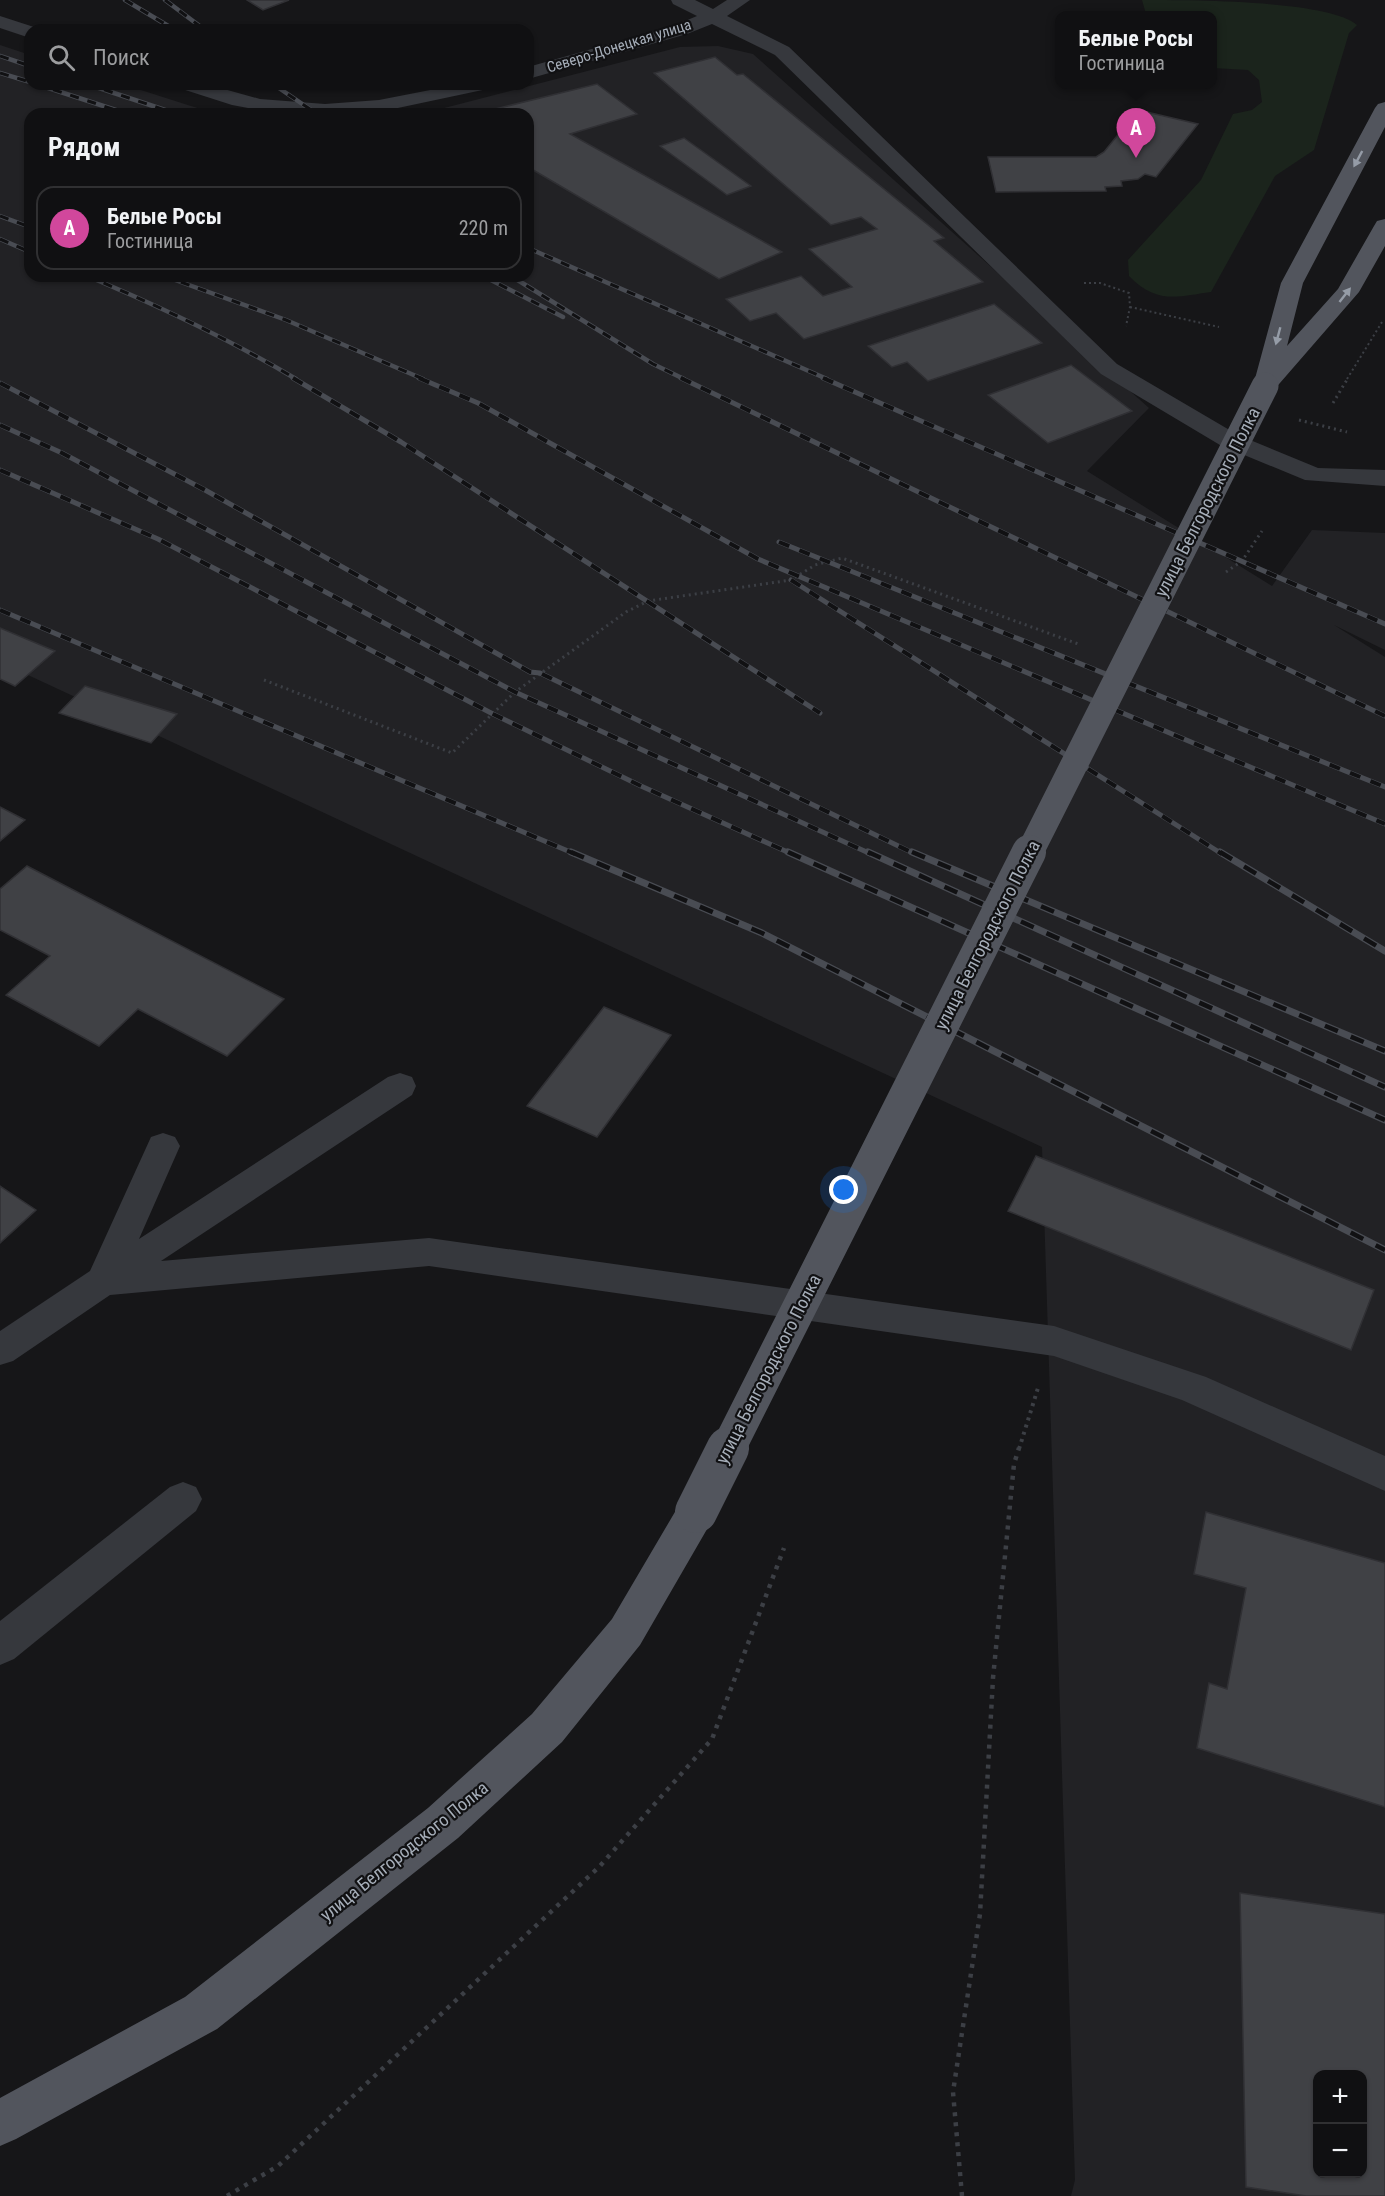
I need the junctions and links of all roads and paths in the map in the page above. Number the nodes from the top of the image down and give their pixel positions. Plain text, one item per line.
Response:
1 (680, 0) edge
2 (741, 0) edge
3 (714, 16) junction
4 (0, 22) edge
5 (24, 30) edge
6 (534, 71) edge
7 (204, 90) edge
8 (462, 90) edge
9 (281, 108) edge
10 (359, 108) edge
11 (1385, 108) edge
12 (1385, 226) edge
13 (1130, 307) dead end
14 (1385, 316) edge
15 (1220, 327) dead end
16 (1265, 386) junction
17 (1333, 403) dead end
18 (1385, 478) edge
19 (1262, 531) dead end
20 (1224, 574) dead end
21 (1088, 648) dead end
22 (264, 680) dead end
23 (400, 1086) dead end
24 (163, 1146) dead end
25 (103, 1281) junction
26 (1054, 1341) junction
27 (0, 1350) edge
28 (1385, 1474) edge
29 (183, 1499) dead end
30 (784, 1548) dead end
31 (0, 1646) edge
32 (0, 2123) edge
33 (227, 2196) edge
34 (962, 2196) edge

1 - 3 lane
2 - 3 lane, Северо-Донецкая улица
3 - 6 lane, Северо-Донецкая улица
3 - 18 lane
4 - 5 lane
7 - 9 lane
8 - 10 lane
11 -> 16 main road, улица Белгородского Полка
16 -> 12 main road, улица Белгородского Полка
13 - 15 path
14 - 17 path
16 - 32 main road, улица Белгородского Полка, bridge
19 - 20 path
21 - 22 path
23 - 25 lane
24 - 25 lane
25 - 26 lane
25 - 27 lane
26 - 28 lane
26 - 34 path
29 - 31 lane
30 - 33 path

